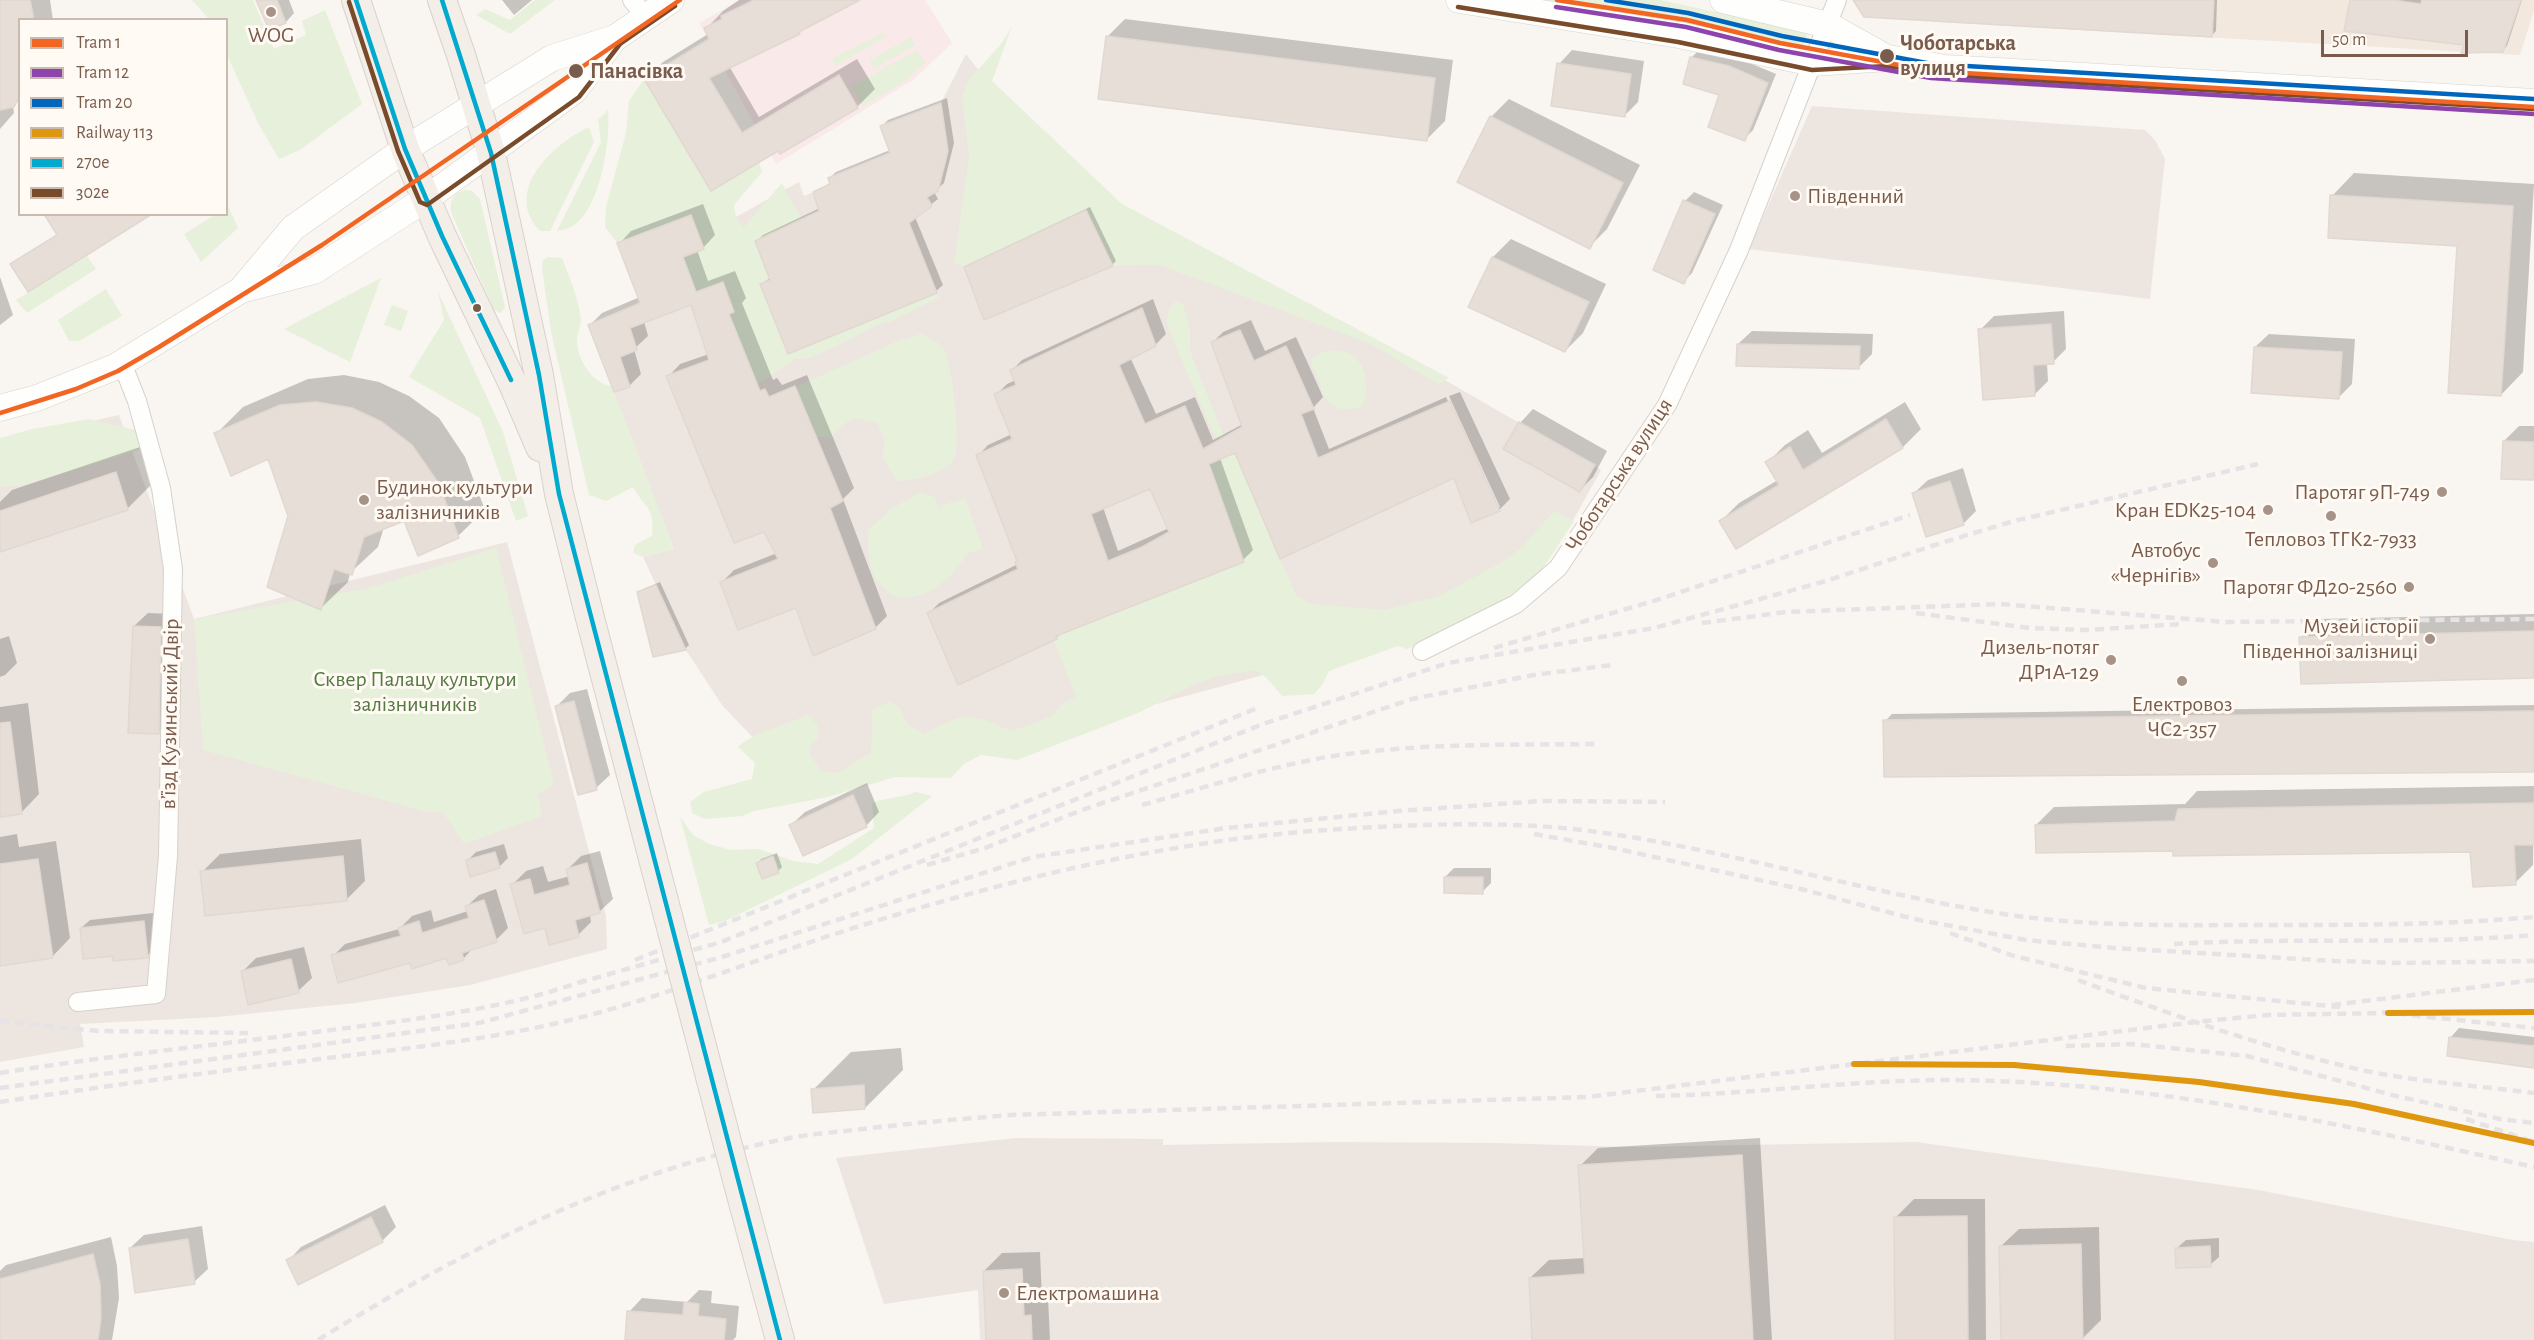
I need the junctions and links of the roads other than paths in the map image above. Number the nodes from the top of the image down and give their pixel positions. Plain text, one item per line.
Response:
1 (357, 0) edge
2 (442, 0) edge
3 (671, 0) edge
4 (1460, 0) edge
5 (1722, 0) edge
6 (1837, 0) edge
7 (639, 8) edge
8 (1828, 25) junction
9 (615, 38) junction
10 (1888, 58) junction
11 (1813, 63) junction
12 (2534, 102) edge
13 (477, 104) junction
14 (405, 149) junction
15 (490, 153) junction
16 (427, 198) junction
17 (241, 291) junction
18 (122, 363) junction
19 (0, 408) edge
20 (559, 494) junction
21 (1422, 651) dead end
22 (78, 1002) dead end
23 (780, 1340) edge

1 - 14 main road
2 - 13 main road
3 - 7 main road
4 - 11 main road
5 - 8 main road
6 - 8 street, Чоботарська вулиця
7 - 9 main road
8 - 10 main road
8 - 11 street, Чоботарська вулиця
9 - 13 main road
9 - 15 main road
10 - 11 main road
10 - 12 main road
11 - 21 street, Чоботарська вулиця
13 - 14 main road
13 - 15 main road
14 - 16 main road
14 - 17 main road
15 - 16 main road
15 - 20 main road
16 - 17 main road
16 - 20 main road
17 - 18 main road
18 - 19 main road
18 - 22 street, в’їзд Кузинський Двір
20 - 23 main road, bridge

